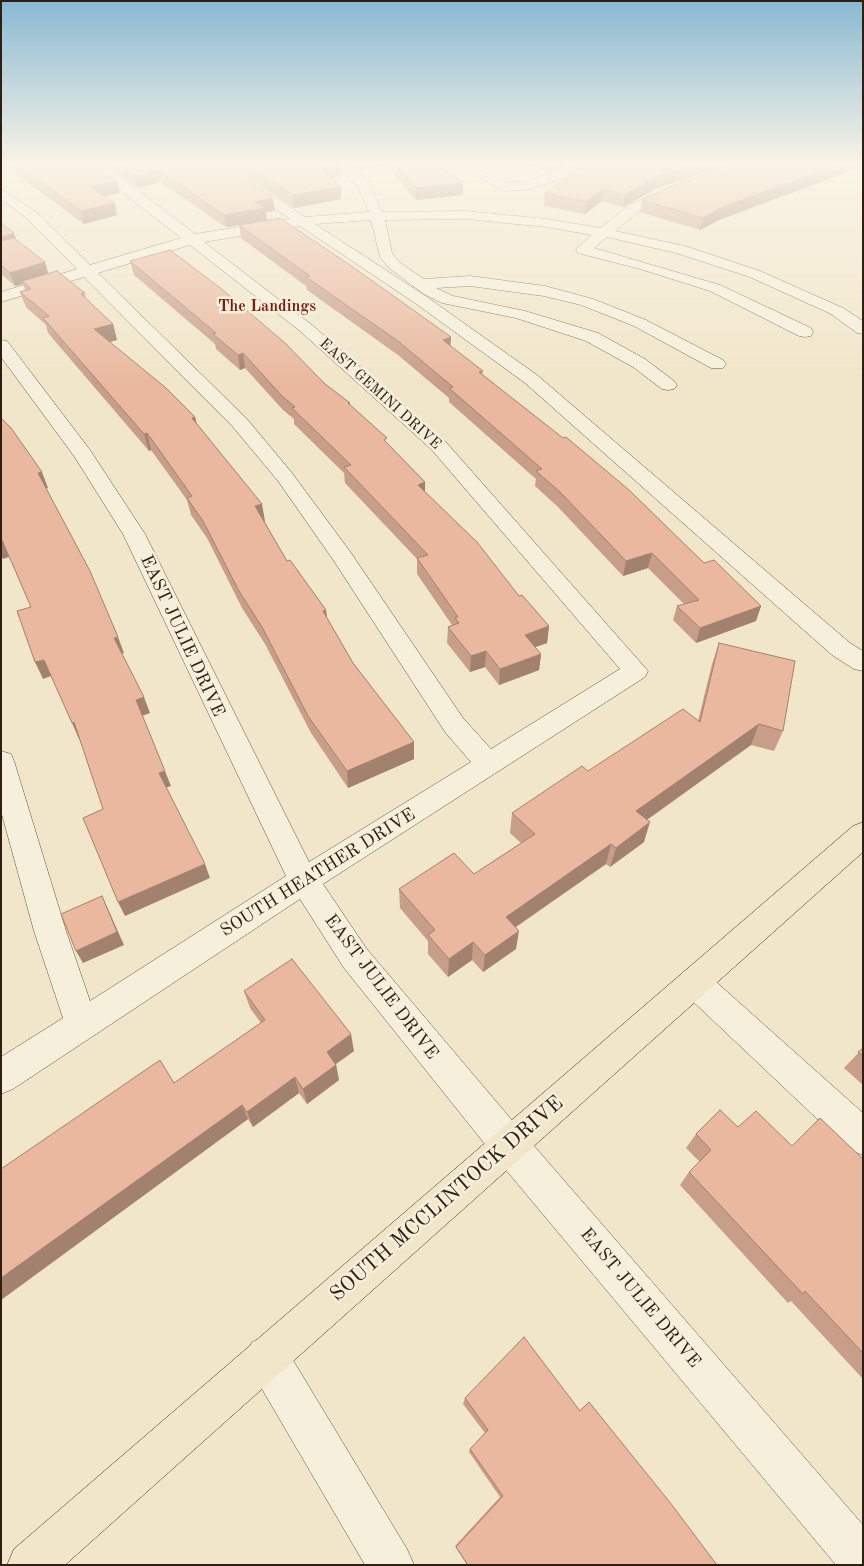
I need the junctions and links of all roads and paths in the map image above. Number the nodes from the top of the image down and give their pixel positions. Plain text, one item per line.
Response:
1 (52, 236) edge
2 (188, 236) edge
3 (210, 236) edge
4 (325, 236) edge
5 (381, 236) edge
6 (602, 236) edge
7 (620, 236) edge
8 (192, 239) junction
9 (86, 270) junction
10 (421, 284) junction
11 (1, 297) edge
12 (863, 329) edge
13 (805, 332) dead end
14 (1, 345) edge
15 (717, 364) dead end
16 (668, 385) dead end
17 (863, 663) edge
18 (636, 671) joint
19 (1, 761) edge
20 (488, 765) junction
21 (863, 834) edge
22 (304, 882) junction
23 (694, 982) junction
24 (82, 1025) junction
25 (1, 1076) edge
26 (863, 1137) edge
27 (509, 1145) junction
28 (267, 1357) junction
29 (863, 1561) edge
30 (30, 1565) edge
31 (391, 1565) edge

1 - 9 street
2 - 8 street, EAST GEMINI DRIVE
3 - 8 street
4 - 17 street
5 - 10 street
6 - 13 street
7 - 12 street
8 - 9 street
8 - 18 street, EAST GEMINI DRIVE
9 - 11 street
9 - 20 street
10 - 15 street
10 - 16 street
14 - 22 street, EAST JULIE DRIVE
18 - 20 street, SOUTH HEATHER DRIVE
19 - 24 street
20 - 22 street, SOUTH HEATHER DRIVE
21 - 23 main road, SOUTH MCCLINTOCK DRIVE
22 - 24 street, SOUTH HEATHER DRIVE
22 - 27 street, EAST JULIE DRIVE
23 - 26 street
23 - 27 main road, SOUTH MCCLINTOCK DRIVE
24 - 25 street, SOUTH HEATHER DRIVE
27 - 28 main road, SOUTH MCCLINTOCK DRIVE
27 - 29 street, EAST JULIE DRIVE
28 - 30 main road, SOUTH MCCLINTOCK DRIVE
28 - 31 street

